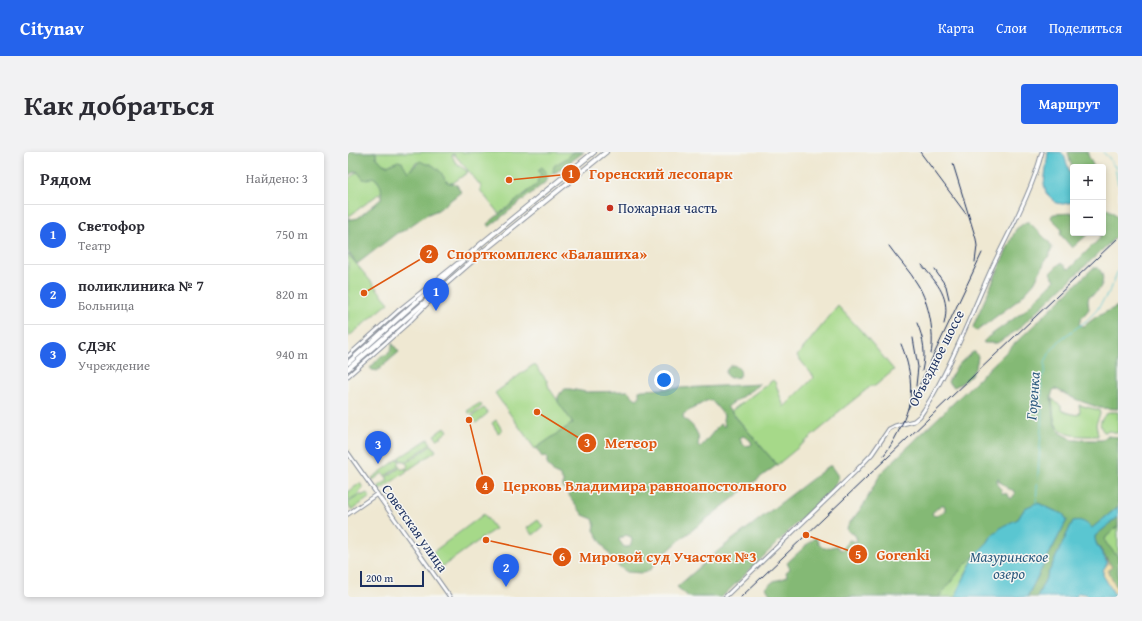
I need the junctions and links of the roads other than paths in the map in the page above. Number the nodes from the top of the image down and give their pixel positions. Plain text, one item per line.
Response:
1 (594, 152) edge
2 (606, 152) edge
3 (1042, 152) edge
4 (464, 258) junction
5 (452, 279) junction
6 (348, 356) edge
7 (359, 356) junction
8 (348, 363) edge
9 (348, 370) edge
10 (355, 370) junction
11 (348, 376) edge
12 (348, 453) edge
13 (377, 494) junction
14 (348, 514) edge
15 (450, 597) edge
16 (725, 597) edge

1 - 4 highway
2 - 5 highway
3 - 16 main road, Объездное шоссе
4 - 6 main road
4 - 7 highway
5 - 7 highway
5 - 10 main road
7 - 8 highway
7 - 9 highway
9 - 10 main road
10 - 11 main road
12 - 13 main road, Советская улица
13 - 14 main road
13 - 15 main road, Советская улица

